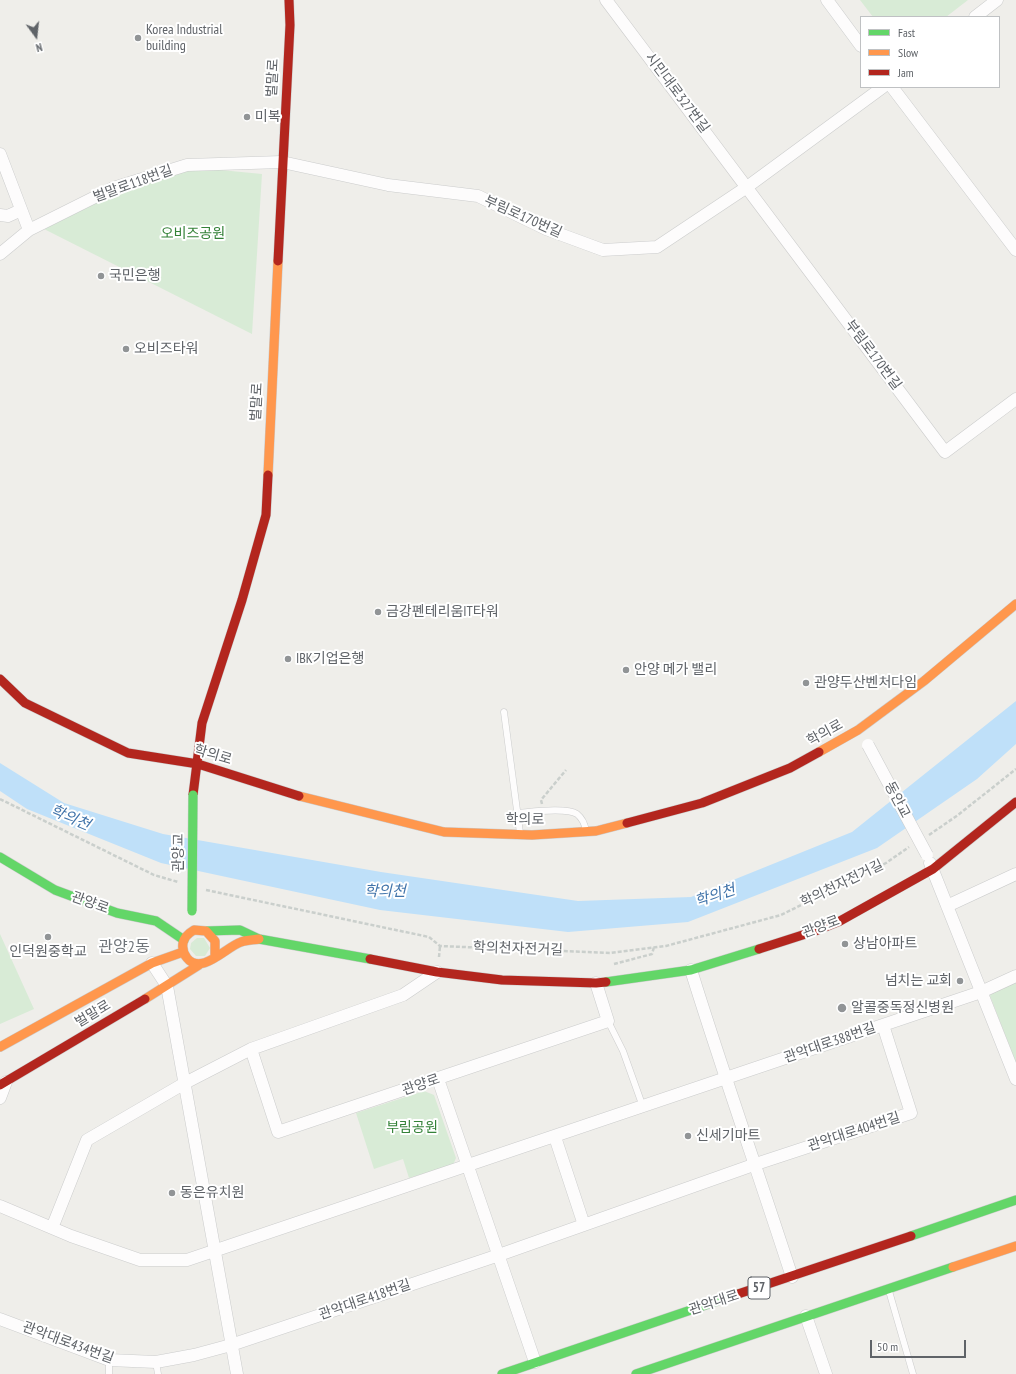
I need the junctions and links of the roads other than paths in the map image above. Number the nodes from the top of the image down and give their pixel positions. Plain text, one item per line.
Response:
1 (289, 0) edge
2 (606, 0) edge
3 (827, 0) edge
4 (997, 0) edge
5 (975, 16) edge
6 (860, 45) edge
7 (882, 88) edge
8 (893, 88) edge
9 (0, 154) edge
10 (282, 162) junction
11 (748, 187) junction
12 (22, 210) junction
13 (0, 215) edge
14 (29, 230) junction
15 (1016, 250) edge
16 (0, 254) edge
17 (1016, 399) edge
18 (1016, 604) edge
19 (0, 680) edge
20 (504, 712) dead end
21 (858, 730) junction
22 (198, 764) junction
23 (193, 795) joint
24 (1016, 802) edge
25 (517, 813) junction
26 (586, 832) junction
27 (520, 835) junction
28 (0, 857) edge
29 (933, 869) junction
30 (1016, 874) edge
31 (947, 906) junction
32 (194, 931) junction
33 (207, 931) junction
34 (259, 939) junction
35 (184, 940) junction
36 (183, 952) junction
37 (215, 956) junction
38 (152, 963) junction
39 (199, 965) junction
40 (691, 970) junction
41 (438, 972) junction
42 (1016, 976) edge
43 (596, 983) junction
44 (167, 986) junction
45 (981, 992) junction
46 (608, 1022) junction
47 (883, 1026) junction
48 (0, 1047) edge
49 (251, 1048) junction
50 (725, 1078) junction
51 (1016, 1078) edge
52 (438, 1079) junction
53 (3, 1083) edge
54 (185, 1083) junction
55 (0, 1098) edge
56 (643, 1107) junction
57 (555, 1137) junction
58 (756, 1164) junction
59 (468, 1165) junction
60 (1016, 1200) edge
61 (0, 1206) edge
62 (584, 1225) junction
63 (52, 1228) junction
64 (1016, 1246) edge
65 (215, 1252) junction
66 (499, 1255) junction
67 (792, 1277) junction
68 (889, 1288) junction
69 (806, 1316) junction
70 (0, 1319) edge
71 (231, 1346) junction
72 (109, 1360) junction
73 (156, 1362) junction
74 (535, 1362) junction
75 (109, 1374) edge
76 (158, 1374) edge
77 (237, 1374) edge
78 (502, 1374) edge
79 (636, 1374) edge
80 (826, 1374) edge
81 (913, 1374) edge

1 - 10 street, 벌말로
2 - 11 street, 시민대로327번길
3 - 6 street
4 - 5 street
7 - 11 street, 부림로170번길
8 - 15 street
9 - 12 street
10 - 11 street, 부림로170번길
10 - 14 street, 벌말로118번길
10 - 22 street, 벌말로
11 - 17 street, 부림로170번길
12 - 13 street
12 - 14 street
14 - 16 street, 벌말로118번길
18 - 21 street, 학의로
19 - 22 street, 학의로
20 - 25 lane
21 - 26 street, 학의로
21 - 29 street, 동안교, bridge
22 - 23 street, 벌말로
22 - 27 street, 학의로
23 - 32 street, 관양교, bridge
24 - 29 street, 관양로
25 - 26 lane
25 - 27 lane
26 - 27 street, 학의로
28 - 35 street, 관양로
29 - 31 street
29 - 40 street, 관양로
30 - 31 street
31 - 45 street
32 - 33 street
32 - 35 street
33 - 34 street, 관양로
33 - 37 street
34 - 37 street
34 - 41 street, 관양로
35 - 36 street
36 - 38 street, 벌말로
36 - 39 street
37 - 39 street
38 - 44 street
38 - 48 street, 벌말로
39 - 44 street, 벌말로
40 - 43 street, 관양로
40 - 50 street
41 - 43 street, 관양로
41 - 49 street
42 - 45 street, 관악대로388번길
43 - 46 street
44 - 53 street, 벌말로
44 - 54 street
45 - 47 street, 관악대로388번길
45 - 51 street
46 - 52 street, 관양로
46 - 56 lane
47 - 50 street, 관악대로388번길
47 - 58 street, 관악대로404번길
49 - 52 street, 관양로
49 - 54 street
50 - 56 street
50 - 58 street
52 - 59 street
53 - 55 street
54 - 63 street
54 - 65 street
56 - 57 street
57 - 59 street
57 - 62 street
58 - 62 street, 관악대로404번길
58 - 67 street
59 - 65 street
59 - 66 street
60 - 67 street, 관악대로 / 57
61 - 63 street
62 - 66 street, 관악대로404번길
63 - 65 street
64 - 68 street
65 - 71 street
66 - 71 street, 관악대로418번길
66 - 74 street
67 - 74 street, 관악대로 / 57
68 - 69 street
68 - 81 lane
69 - 79 street
69 - 80 street
70 - 72 street, 관악대로434번길
71 - 73 street, 관악대로434번길
71 - 77 street
72 - 73 street, 관악대로434번길
72 - 75 lane
73 - 76 lane
74 - 78 street, 관악대로 / 57

